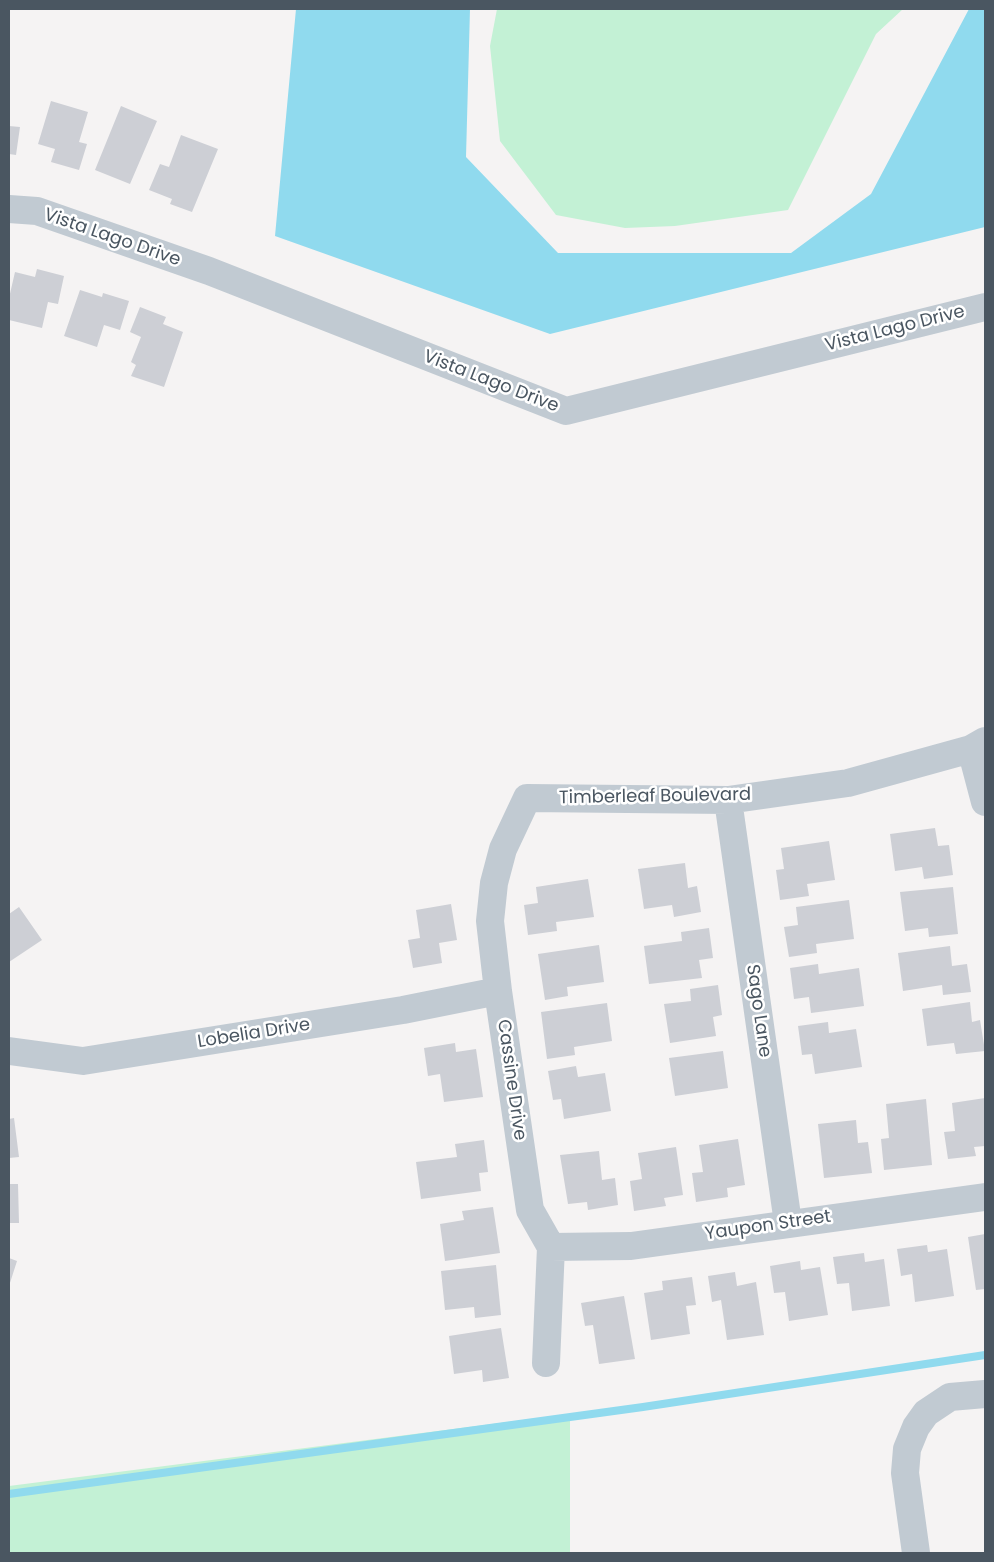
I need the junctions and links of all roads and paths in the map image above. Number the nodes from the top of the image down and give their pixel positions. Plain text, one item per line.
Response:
1 (9, 209) edge
2 (985, 307) edge
3 (978, 745) edge
4 (527, 798) joint
5 (728, 800) junction
6 (985, 802) edge
7 (498, 991) junction
8 (9, 1050) edge
9 (985, 1197) edge
10 (788, 1223) junction
11 (551, 1247) junction
12 (546, 1363) dead end
13 (985, 1394) edge
14 (916, 1553) edge

1 - 2 street, Vista Lago Drive
3 - 5 street, Timberleaf Boulevard
3 - 6 street
4 - 5 street, Timberleaf Boulevard
4 - 7 street, Cassine Drive
5 - 10 street, Sago Lane
7 - 8 street, Lobelia Drive
7 - 11 street, Cassine Drive
9 - 10 street, Yaupon Street
10 - 11 street, Yaupon Street
11 - 12 street
13 - 14 street

